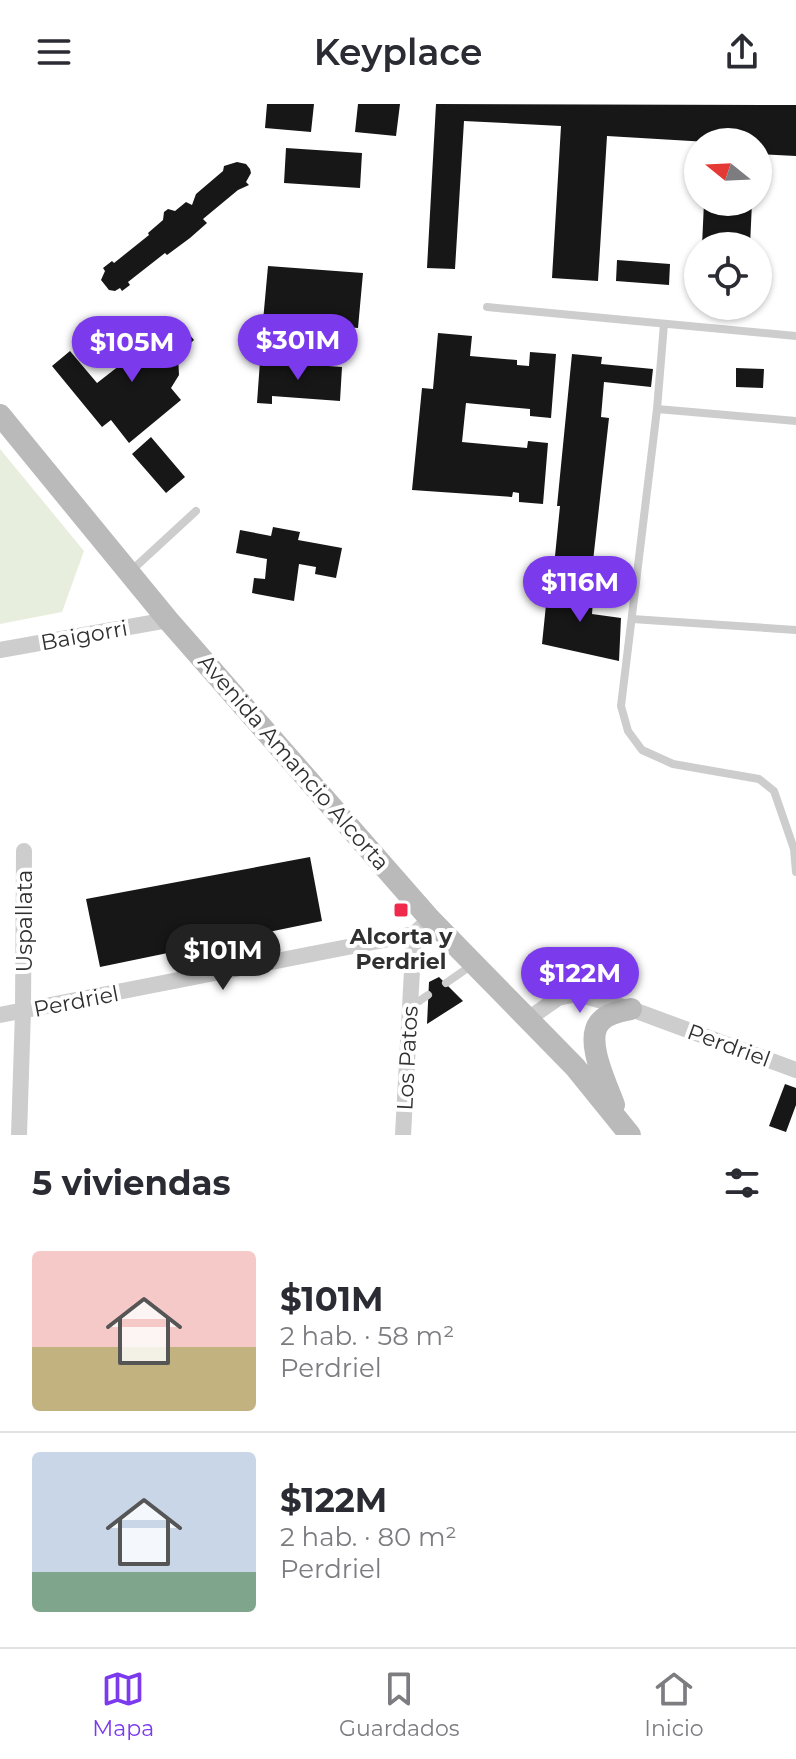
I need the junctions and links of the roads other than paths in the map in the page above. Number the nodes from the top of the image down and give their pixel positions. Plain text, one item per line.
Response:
1 (487, 307) dead end
2 (664, 324) junction
3 (796, 336) edge
4 (657, 409) junction
5 (0, 415) edge
6 (796, 421) edge
7 (196, 511) dead end
8 (128, 573) junction
9 (632, 619) junction
10 (168, 620) junction
11 (796, 630) edge
12 (0, 650) edge
13 (24, 851) dead end
14 (796, 872) edge
15 (422, 926) junction
16 (474, 964) junction
17 (446, 983) dead end
18 (428, 995) dead end
19 (409, 1009) junction
20 (631, 1009) junction
21 (23, 1011) junction
22 (0, 1015) edge
23 (528, 1019) junction
24 (796, 1070) edge
25 (624, 1126) edge
26 (19, 1135) edge
27 (403, 1135) edge

1 - 2 lane
2 - 3 lane
2 - 4 lane
4 - 6 lane
4 - 9 lane
5 - 8 main road, Avenida Amancio Alcorta
7 - 8 lane
8 - 10 main road, Avenida Amancio Alcorta
9 - 11 lane
9 - 14 lane
10 - 12 street, Baigorri
10 - 15 main road, Avenida Amancio Alcorta
13 - 21 street, Uspallata
15 - 16 main road, Avenida Amancio Alcorta
15 - 19 street, Los Patos
15 - 21 street, Perdriel
16 - 17 lane
16 - 23 main road, Avenida Amancio Alcorta
18 - 19 lane
19 - 27 street, Los Patos
20 - 23 street, Perdriel
20 - 24 street, Perdriel
20 - 25 main road
21 - 22 street, Perdriel
21 - 26 street, Uspallata
23 - 25 main road, Avenida Amancio Alcorta

